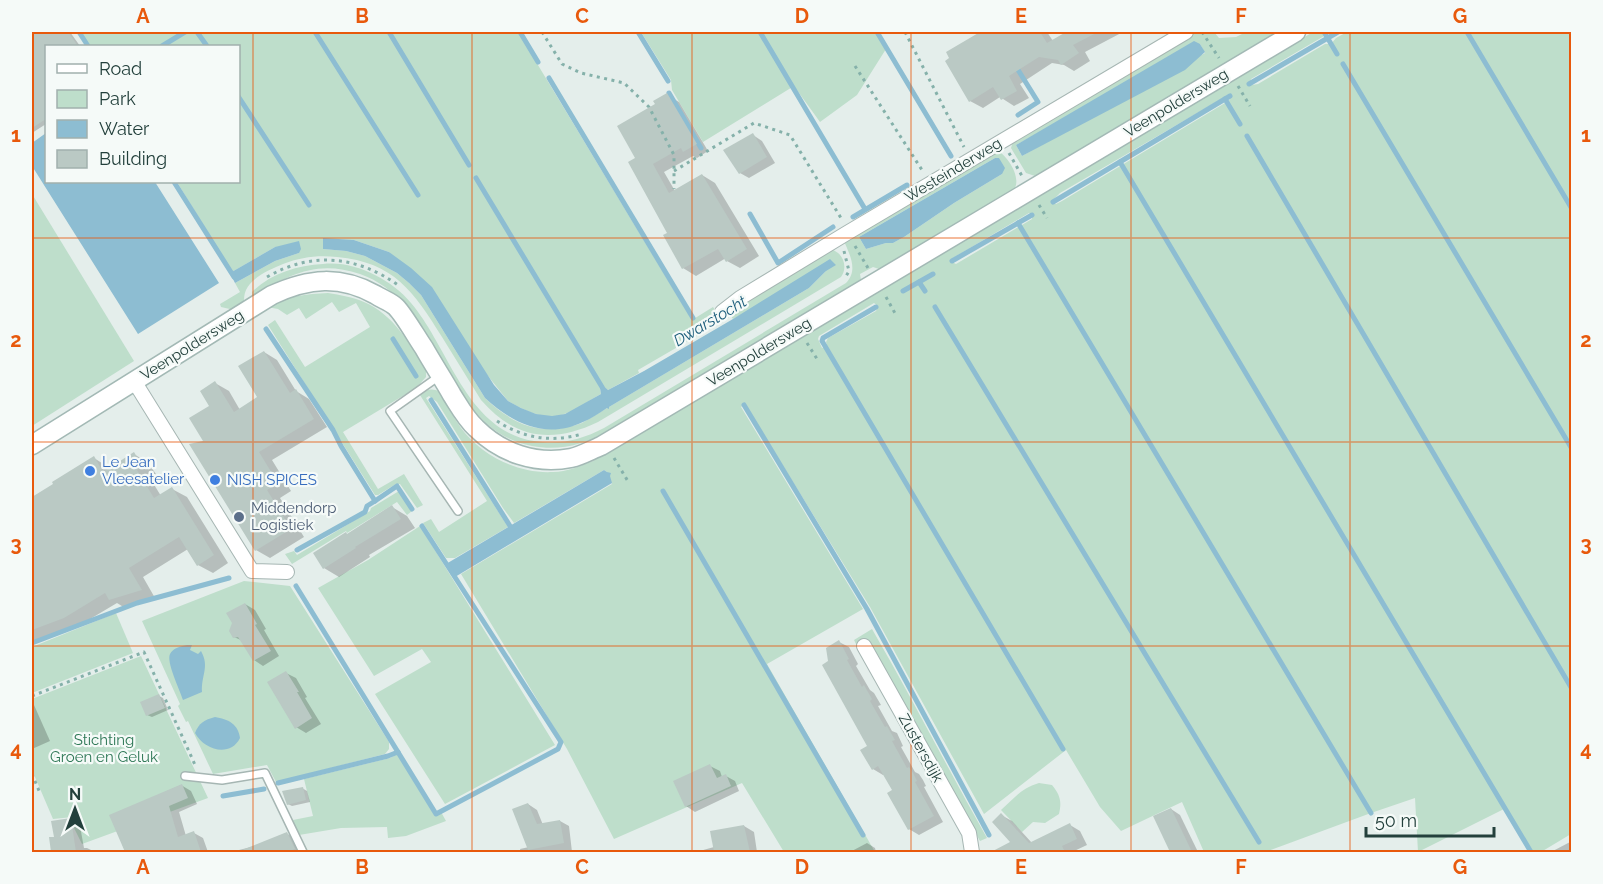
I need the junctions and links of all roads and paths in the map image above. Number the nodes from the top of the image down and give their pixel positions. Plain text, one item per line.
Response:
1 (542, 32) edge
2 (905, 32) edge
3 (1182, 32) edge
4 (1296, 32) edge
5 (855, 66) dead end
6 (971, 159) junction
7 (674, 171) junction
8 (931, 183) junction
9 (674, 189) dead end
10 (842, 236) junction
11 (261, 280) dead end
12 (841, 282) dead end
13 (876, 282) junction
14 (403, 291) dead end
15 (722, 312) dead end
16 (897, 315) dead end
17 (799, 328) junction
18 (819, 362) dead end
19 (440, 375) junction
20 (134, 381) junction
21 (492, 417) dead end
22 (587, 433) dead end
23 (605, 444) junction
24 (32, 445) edge
25 (629, 483) dead end
26 (458, 511) dead end
27 (288, 572) dead end
28 (864, 646) dead end
29 (32, 696) edge
30 (32, 774) edge
31 (185, 776) dead end
32 (202, 778) junction
33 (40, 793) dead end
34 (303, 852) edge
35 (972, 852) edge

1 - 7 path
2 - 6 path
3 - 6 street, Westeinderweg
4 - 13 street, Veenpoldersweg
5 - 8 path
6 - 8 street, Westeinderweg
7 - 9 path
7 - 10 path
8 - 10 street, Westeinderweg
10 - 12 path
10 - 13 path
10 - 15 street, Westeinderweg
11 - 14 path
13 - 16 path
13 - 17 street, Veenpoldersweg
17 - 18 path
17 - 23 street, Veenpoldersweg
19 - 20 street, Veenpoldersweg
19 - 23 street, Veenpoldersweg
19 - 26 lane
20 - 24 street, Veenpoldersweg
20 - 27 street, Veenpoldersweg
21 - 22 path
23 - 25 path
28 - 35 street, Zustersdijk
29 - 32 path
30 - 33 path
31 - 32 lane
32 - 34 lane

